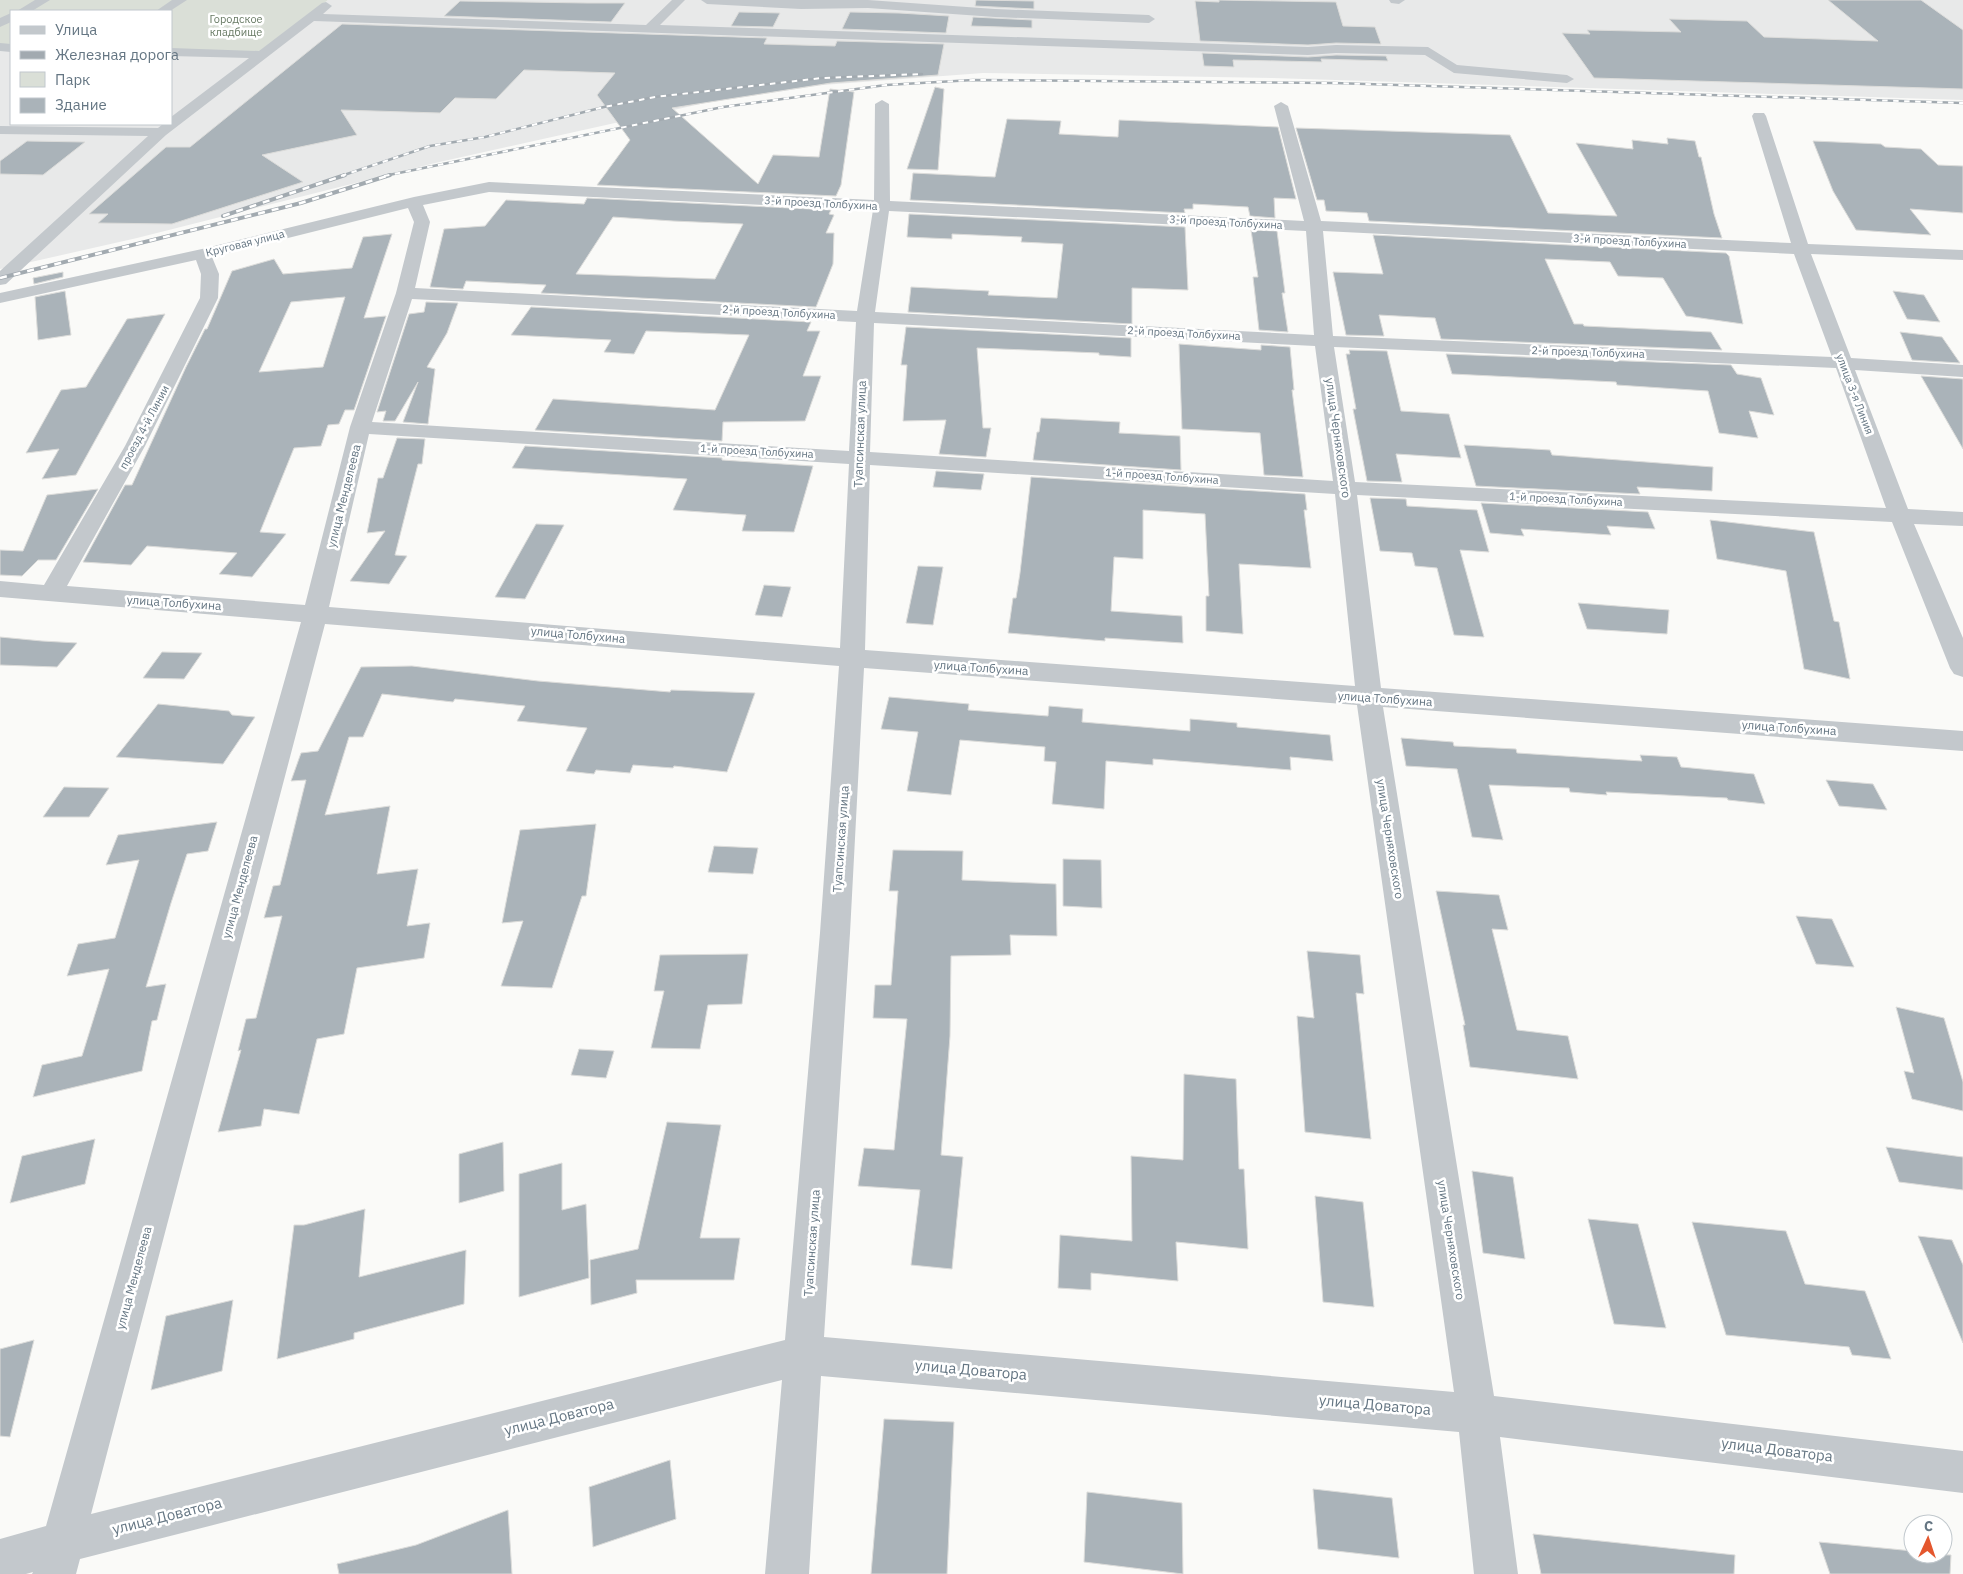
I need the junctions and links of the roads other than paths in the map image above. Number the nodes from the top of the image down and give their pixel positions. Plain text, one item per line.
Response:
1 (44, 0) edge
2 (181, 0) edge
3 (334, 0) edge
4 (679, 0) edge
5 (707, 0) edge
6 (922, 0) edge
7 (1396, 0) edge
8 (1400, 0) edge
9 (904, 7) junction
10 (25, 10) edge
11 (164, 10) edge
12 (311, 17) junction
13 (1149, 19) dead end
14 (650, 28) junction
15 (172, 52) edge
16 (262, 55) junction
17 (1567, 79) dead end
18 (882, 104) dead end
19 (1281, 106) dead end
20 (1759, 116) dead end
21 (172, 124) edge
22 (170, 125) edge
23 (0, 130) edge
24 (161, 132) junction
25 (489, 187) joint
26 (414, 202) junction
27 (882, 206) junction
28 (1314, 226) junction
29 (1801, 249) junction
30 (202, 254) junction
31 (1963, 255) edge
32 (22, 260) junction
33 (0, 266) edge
34 (0, 280) edge
35 (404, 293) junction
36 (0, 298) edge
37 (865, 316) junction
38 (1324, 341) junction
39 (1843, 363) junction
40 (1963, 371) edge
41 (360, 427) junction
42 (859, 457) junction
43 (1345, 488) junction
44 (1900, 516) junction
45 (1963, 519) edge
46 (0, 589) edge
47 (51, 593) junction
48 (315, 614) junction
49 (852, 658) junction
50 (1963, 668) edge
51 (1369, 698) junction
52 (1963, 741) edge
53 (803, 1355) junction
54 (1477, 1414) junction
55 (1963, 1472) edge
56 (58, 1558) edge
57 (0, 1560) edge
58 (788, 1574) edge
59 (1496, 1574) edge

1 - 10 street
2 - 11 street
3 - 12 street
4 - 14 street
5 - 9 street
6 - 9 street
7 - 8 street
9 - 13 street
12 - 14 street
12 - 16 street
14 - 17 street
15 - 16 street
16 - 21 street
18 - 27 street, Туапсинская улица
19 - 28 street, улица Черняховского
20 - 29 street, улица 3-я Линия
22 - 24 street
23 - 24 street
24 - 32 street
25 - 26 street, Круговая улица
25 - 27 street, 3-й проезд Толбухина
26 - 30 street, Круговая улица
26 - 35 street, улица Менделеева
27 - 28 street, 3-й проезд Толбухина
27 - 37 street, Туапсинская улица
28 - 29 street, 3-й проезд Толбухина
28 - 38 street, улица Черняховского
29 - 31 street, 3-й проезд Толбухина
29 - 39 street, улица 3-я Линия
30 - 36 street, Круговая улица
30 - 47 street, проезд 4-й Линии
32 - 33 street
32 - 34 street
35 - 37 street, 2-й проезд Толбухина
35 - 41 street, улица Менделеева
37 - 38 street, 2-й проезд Толбухина
37 - 42 street, Туапсинская улица
38 - 39 street, 2-й проезд Толбухина
38 - 43 street, улица Черняховского
39 - 40 street, 2-й проезд Толбухина
39 - 44 street, улица 3-я Линия
41 - 42 street, 1-й проезд Толбухина
41 - 48 street, улица Менделеева
42 - 43 street, 1-й проезд Толбухина
42 - 49 street, Туапсинская улица
43 - 44 street, 1-й проезд Толбухина
43 - 51 street, улица Черняховского
44 - 45 street, 1-й проезд Толбухина
44 - 50 street, улица 3-я Линия
46 - 47 street, улица Толбухина
47 - 48 street, улица Толбухина
48 - 49 street, улица Толбухина
48 - 56 street, улица Менделеева
49 - 51 street, улица Толбухина
49 - 53 street, Туапсинская улица
51 - 52 street, улица Толбухина
51 - 54 street, улица Черняховского
53 - 54 street, улица Доватора
53 - 56 street, улица Доватора
53 - 58 street, Туапсинская улица
54 - 55 street, улица Доватора
54 - 59 street, улица Черняховского
56 - 57 street, улица Доватора

